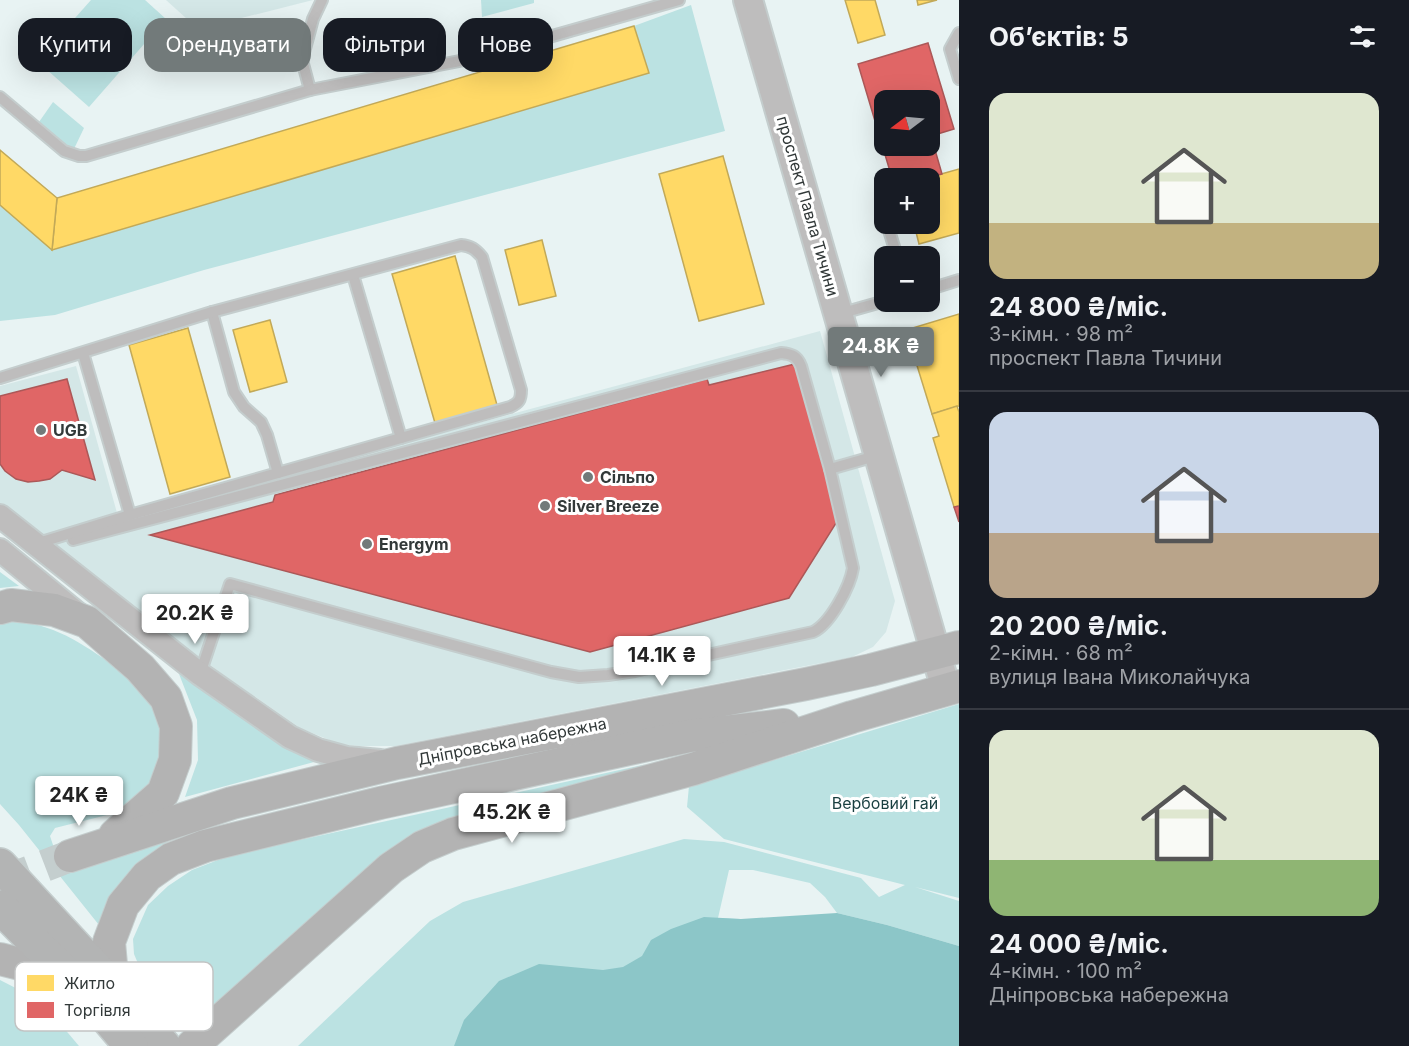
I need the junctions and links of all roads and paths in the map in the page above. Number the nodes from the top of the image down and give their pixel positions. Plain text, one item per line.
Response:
1 (322, 0) edge
2 (680, 0) edge
3 (748, 0) edge
4 (959, 33) edge
5 (959, 79) edge
6 (310, 90) junction
7 (0, 97) edge
8 (353, 274) junction
9 (959, 280) edge
10 (940, 285) edge
11 (874, 304) edge
12 (212, 312) junction
13 (839, 314) junction
14 (83, 353) junction
15 (0, 378) edge
16 (401, 438) junction
17 (879, 455) junction
18 (830, 469) junction
19 (278, 473) junction
20 (129, 515) junction
21 (0, 516) edge
22 (73, 540) dead end
23 (34, 544) junction
24 (0, 550) edge
25 (0, 608) edge
26 (87, 622) junction
27 (948, 651) edge
28 (200, 674) junction
29 (953, 687) edge
30 (852, 717) junction
31 (397, 763) junction
32 (105, 844) junction
33 (70, 856) tunnel mouth
34 (0, 865) edge
35 (0, 907) edge
36 (0, 958) edge
37 (15, 962) edge
38 (66, 962) edge
39 (78, 962) edge
40 (107, 962) edge
41 (213, 1027) edge
42 (130, 1032) edge
43 (164, 1046) edge

1 - 6 lane
2 - 6 lane
3 - 13 street, проспект Павла Тичини
4 - 5 lane
6 - 7 lane
8 - 12 lane
8 - 16 lane
8 - 16 lane
9 - 10 lane
11 - 13 lane
12 - 14 lane
12 - 19 lane
13 - 17 street, проспект Павла Тичини
14 - 15 lane
14 - 20 lane
16 - 19 lane
17 - 18 lane
17 - 27 street, проспект Павла Тичини
18 - 22 lane
18 - 28 lane
19 - 20 lane
20 - 23 lane
21 - 23 street
23 - 28 street
24 - 26 street
25 - 26 main road
26 - 32 main road
27 - 29 street, проспект Павла Тичини
27 - 31 main road, Дніпровська набережна
28 - 31 street
29 - 30 main road, Дніпровська набережна
30 - 40 main road, Дніпровська набережна
30 - 41 main road, Дніпровська набережна
31 - 32 main road, Дніпровська набережна
32 - 33 main road, Дніпровська набережна
34 - 39 highway
35 - 38 highway
36 - 37 main road
42 - 43 highway

